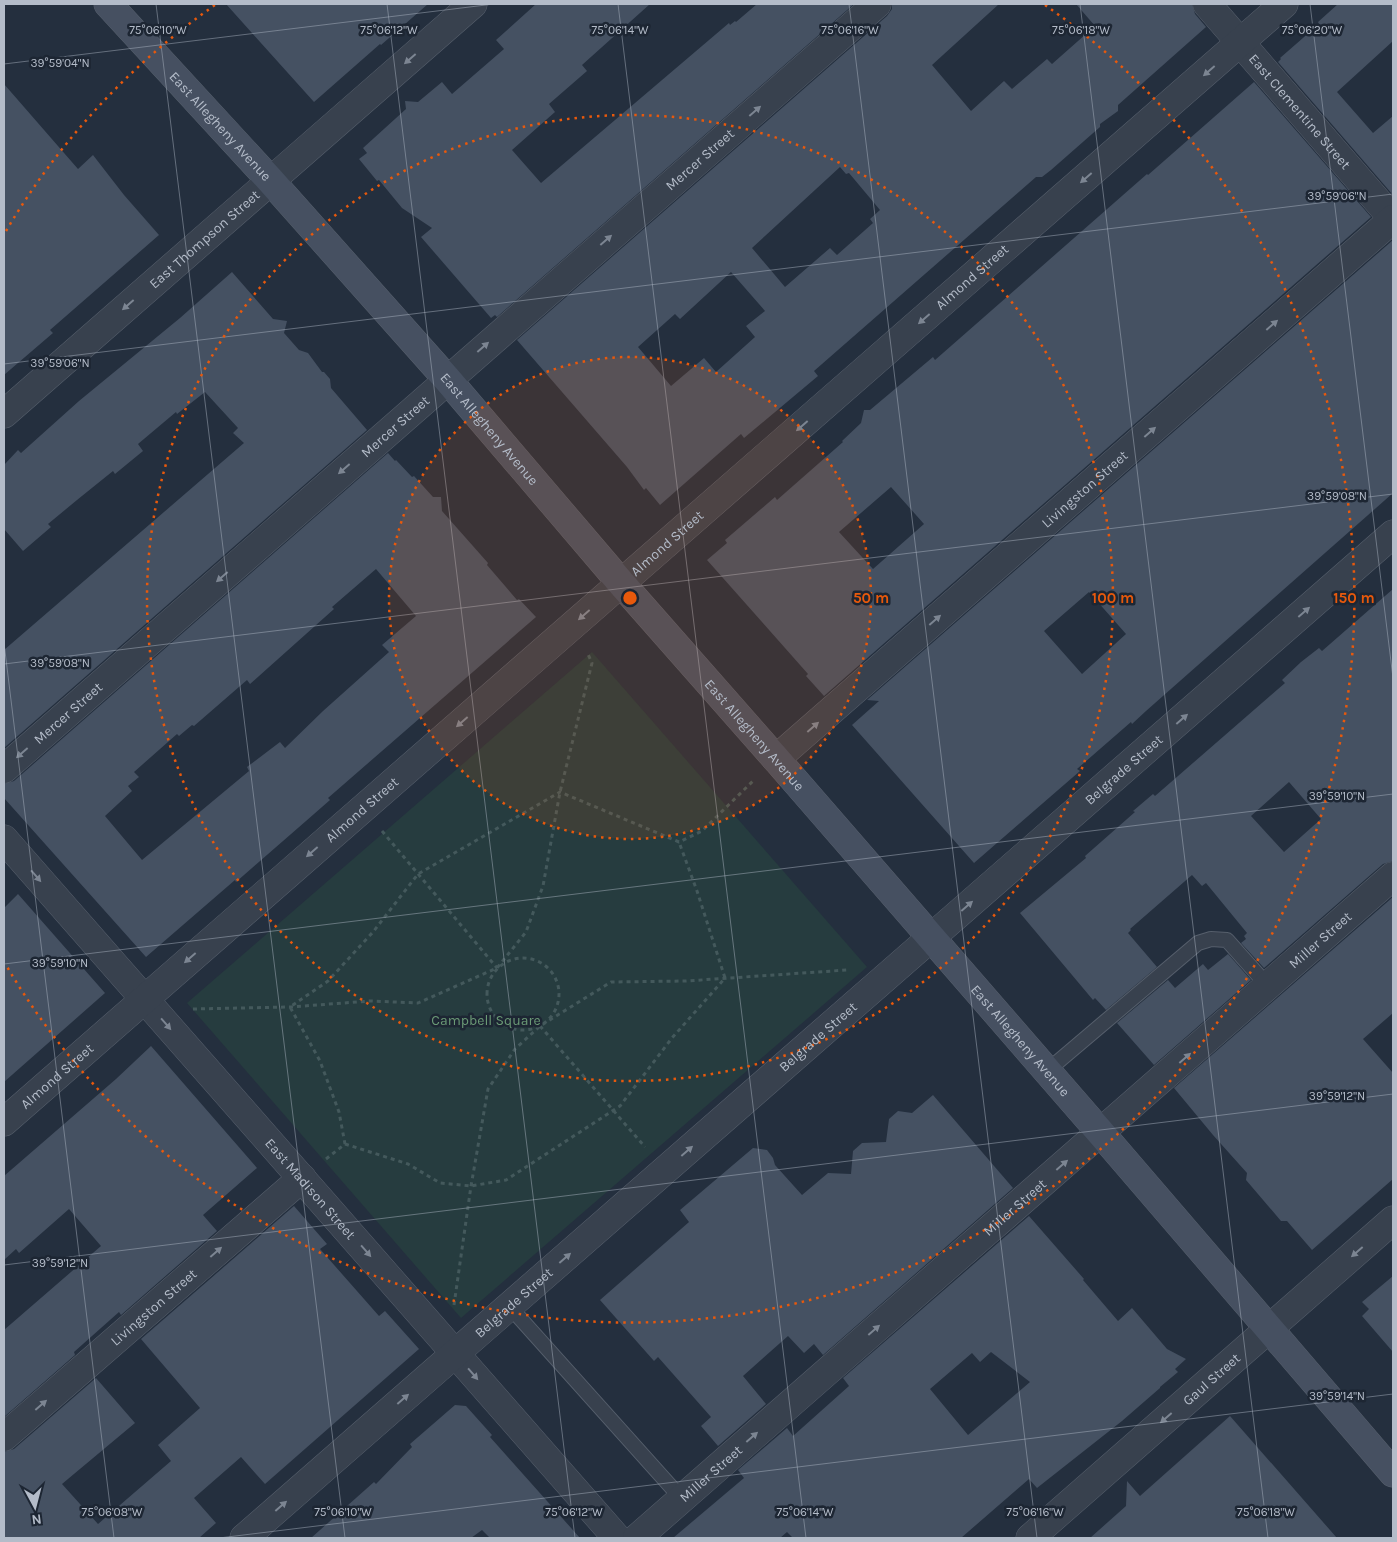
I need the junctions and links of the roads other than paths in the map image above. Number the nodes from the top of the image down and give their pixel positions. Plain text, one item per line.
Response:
1 (108, 4) edge
2 (473, 4) edge
3 (877, 4) edge
4 (1207, 4) edge
5 (1284, 4) edge
6 (1241, 42) junction
7 (270, 180) junction
8 (1393, 219) edge
9 (447, 379) junction
10 (4, 414) edge
11 (1393, 534) edge
12 (621, 583) junction
13 (776, 759) junction
14 (4, 769) edge
15 (4, 839) edge
16 (1393, 876) edge
17 (930, 938) junction
18 (1268, 985) junction
19 (150, 993) junction
20 (1047, 1071) junction
21 (4, 1122) edge
22 (1100, 1132) junction
23 (302, 1178) junction
24 (1393, 1220) edge
25 (509, 1306) junction
26 (1269, 1329) junction
27 (448, 1345) junction
28 (4, 1437) edge
29 (1393, 1473) edge
30 (682, 1499) junction
31 (244, 1538) edge
32 (617, 1538) edge
33 (637, 1538) edge
34 (1030, 1538) edge

1 - 7 street, East Allegheny Avenue
2 -> 7 street, East Thompson Street
9 -> 3 street, Mercer Street
4 - 6 street, East Clementine Street
5 - 6 street, Almond Street
6 - 8 street, East Clementine Street
6 -> 12 street, Almond Street
7 - 9 street, East Allegheny Avenue
7 -> 10 street, East Thompson Street
13 -> 8 street, Livingston Street
9 - 12 street, East Allegheny Avenue
9 -> 14 street, Mercer Street
17 -> 11 street, Belgrade Street
12 - 13 street, East Allegheny Avenue
12 -> 19 street, Almond Street
13 - 17 street, East Allegheny Avenue
15 -> 19 street, East Madison Street
16 - 18 street, Miller Street
17 - 20 street, East Allegheny Avenue
25 -> 17 street, Belgrade Street
18 - 20 lane
22 -> 18 street, Miller Street
19 - 21 street, Almond Street
19 -> 23 street, East Madison Street
20 - 22 street, East Allegheny Avenue
22 - 26 street, East Allegheny Avenue
30 -> 22 street, Miller Street
23 -> 27 street, East Madison Street
28 -> 23 street, Livingston Street
24 -> 26 street, Gaul Street
25 - 27 street, Belgrade Street
25 - 30 lane
26 - 29 street, East Allegheny Avenue
26 -> 34 street, Gaul Street
31 -> 27 street, Belgrade Street
27 -> 32 street, East Madison Street
30 - 33 street, Miller Street

